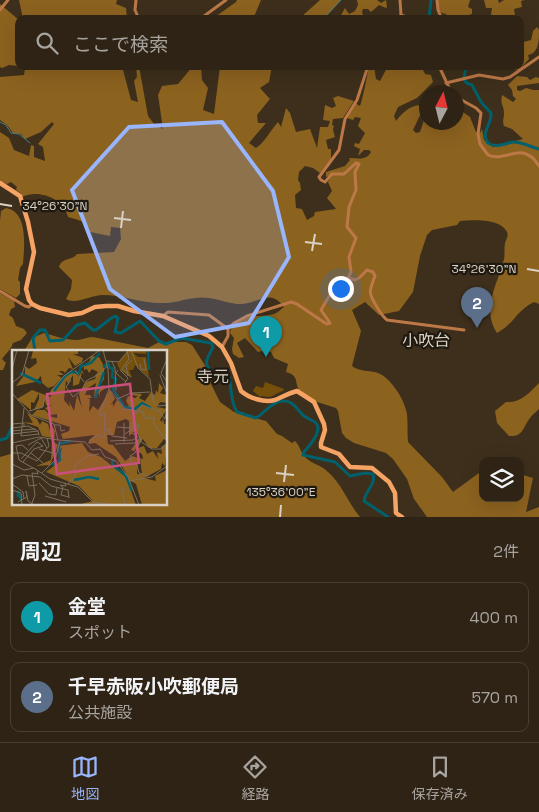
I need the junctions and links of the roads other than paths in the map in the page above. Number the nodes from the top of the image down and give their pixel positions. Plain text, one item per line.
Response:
1 (8, 0) edge
2 (136, 0) edge
3 (226, 0) edge
4 (400, 0) edge
5 (437, 0) edge
6 (0, 10) edge
7 (137, 15) edge
8 (205, 15) edge
9 (402, 15) edge
10 (440, 15) edge
11 (539, 57) edge
12 (524, 67) edge
13 (367, 70) edge
14 (440, 70) edge
15 (520, 70) edge
16 (446, 83) joint
17 (464, 101) edge
18 (539, 166) edge
19 (0, 183) edge
20 (348, 278) junction
21 (0, 291) edge
22 (32, 304) junction
23 (163, 316) junction
24 (228, 329) junction
25 (464, 330) dead end
26 (222, 347) junction
27 (402, 517) edge

1 - 6 main road
2 - 7 main road
3 - 8 main road
4 - 9 main road
5 - 10 main road
11 - 12 main road
13 - 20 main road
14 - 16 main road
15 - 16 main road
17 - 18 main road
19 - 22 highway
20 - 24 main road
20 - 25 main road
21 - 22 main road
22 - 23 highway
23 - 24 main road
23 - 26 highway
24 - 26 main road
26 - 27 highway

